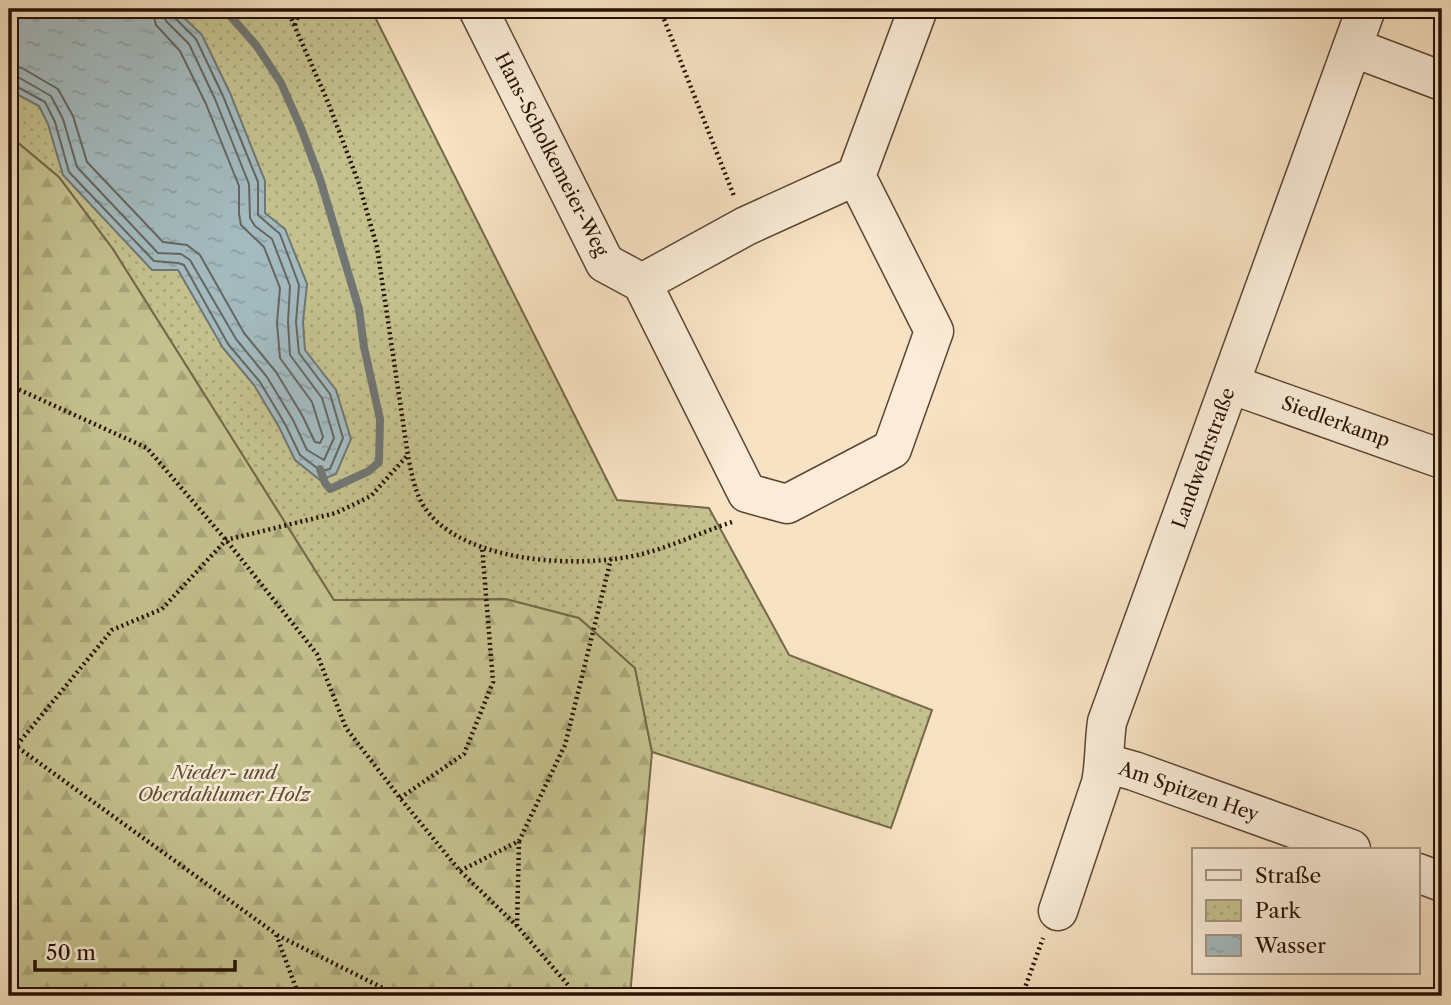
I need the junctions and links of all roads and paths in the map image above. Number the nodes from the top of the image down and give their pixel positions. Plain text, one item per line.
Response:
1 (287, 9) edge
2 (300, 9) edge
3 (478, 9) edge
4 (660, 9) edge
5 (918, 9) edge
6 (1366, 9) edge
7 (295, 25) junction
8 (1352, 47) junction
9 (1442, 81) edge
10 (856, 176) junction
11 (746, 226) junction
12 (642, 283) junction
13 (1230, 384) junction
14 (9, 385) edge
15 (408, 456) junction
16 (1442, 459) edge
17 (739, 520) dead end
18 (226, 540) junction
19 (482, 546) junction
20 (611, 559) junction
21 (9, 741) edge
22 (17, 745) junction
23 (1105, 763) junction
24 (400, 798) junction
25 (519, 841) junction
26 (1348, 848) edge
27 (460, 871) junction
28 (1420, 874) edge
29 (1442, 882) edge
30 (1058, 911) joint
31 (517, 926) junction
32 (276, 934) junction
33 (299, 996) edge
34 (399, 996) edge
35 (571, 996) edge
36 (1022, 996) edge

1 - 7 path
2 - 7 path
3 - 12 street, Hans-Scholkemeier-Weg
4 - 11 path
5 - 10 street
6 - 8 street, Landwehrstraße
7 - 15 path
8 - 9 street
8 - 13 street, Landwehrstraße
10 - 11 street
10 - 12 street
11 - 12 street
13 - 16 street, Siedlerkamp
13 - 23 street, Landwehrstraße
14 - 18 path
15 - 18 path
15 - 19 path
17 - 20 path
18 - 22 path
18 - 24 path
19 - 20 path
19 - 24 path
20 - 25 path
21 - 22 path
22 - 32 path
23 - 26 street, Am Spitzen Hey
23 - 30 street, Landwehrstraße
24 - 27 path
25 - 27 path
25 - 31 path
27 - 31 path
28 - 29 street
30 - 36 path
31 - 35 path
32 - 33 path
32 - 34 path

